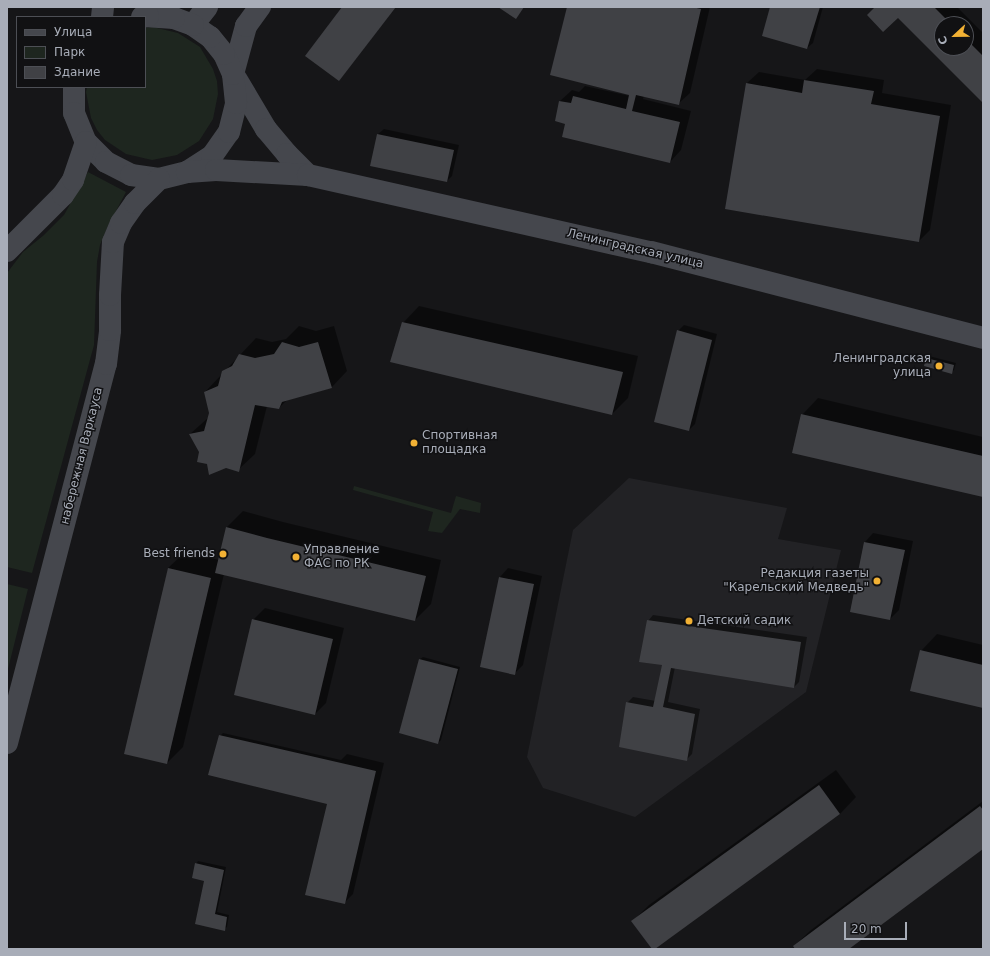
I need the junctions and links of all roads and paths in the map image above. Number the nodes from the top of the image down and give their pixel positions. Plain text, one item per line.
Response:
1 (207, 7) edge
2 (260, 7) edge
3 (146, 16) edge
4 (178, 17) edge
5 (233, 74) junction
6 (74, 88) edge
7 (86, 142) junction
8 (187, 172) junction
9 (308, 175) junction
10 (159, 179) junction
11 (7, 251) edge
12 (983, 338) edge
13 (7, 743) edge

1 - 4 main road
2 - 5 main road
3 - 4 main road
4 - 5 main road
5 - 8 main road
5 - 9 main road
6 - 7 main road
7 - 10 main road
7 - 11 main road
8 - 9 main road, Ленинградская улица
8 - 10 main road
9 - 12 main road, Ленинградская улица
10 - 13 main road, набережная Варкауса

